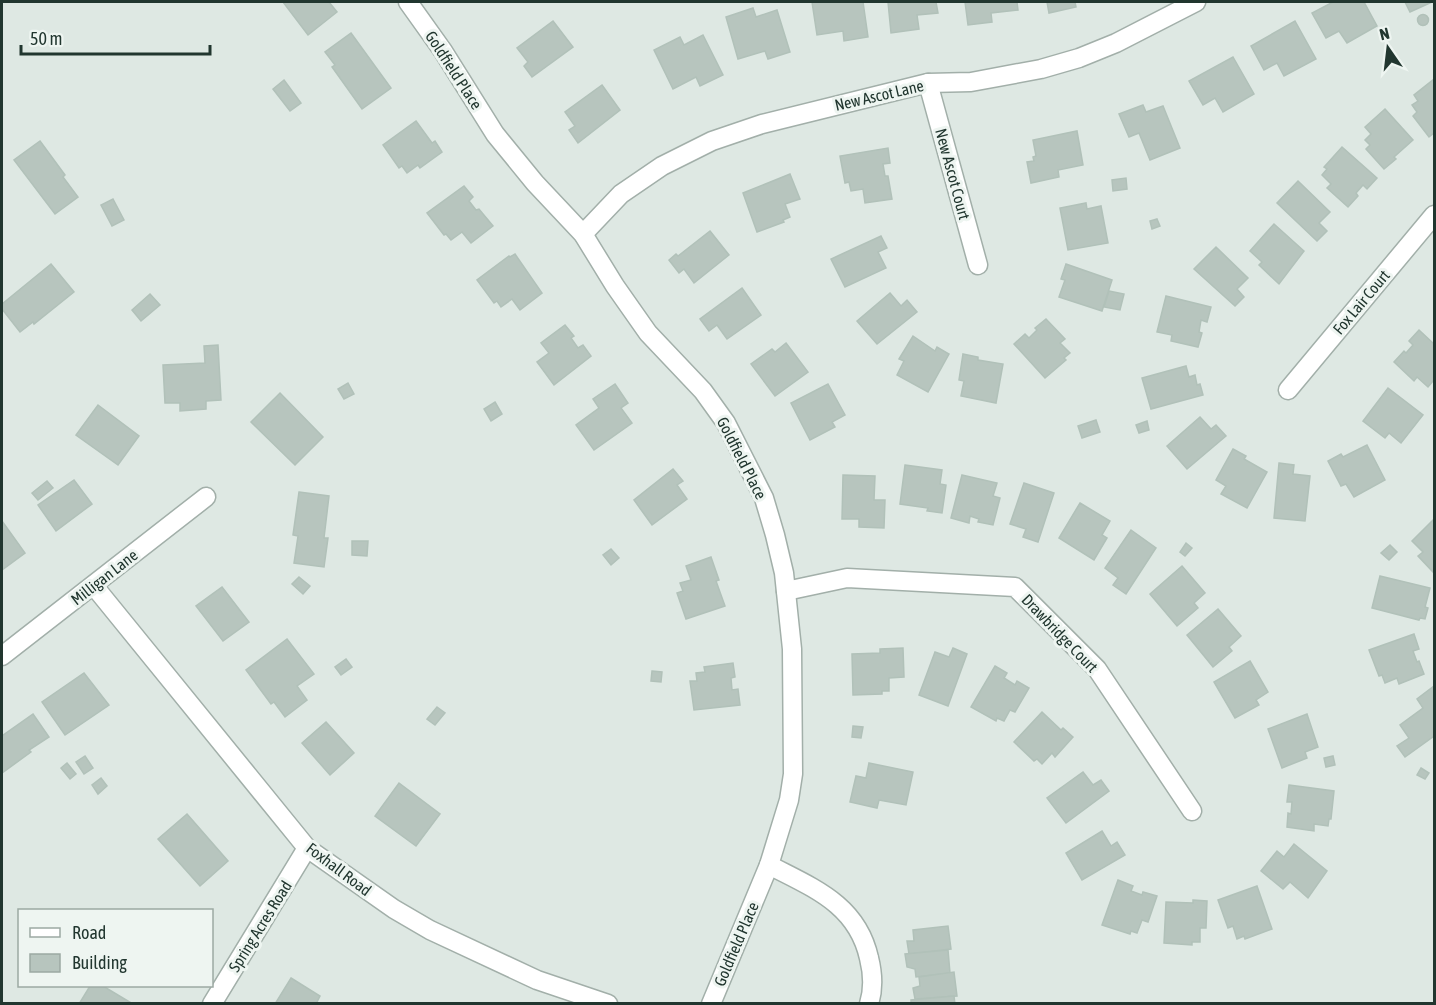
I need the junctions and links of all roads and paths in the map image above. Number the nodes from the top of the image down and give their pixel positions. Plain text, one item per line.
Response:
1 (408, 2) edge
2 (1196, 2) edge
3 (928, 83) junction
4 (1434, 215) edge
5 (584, 234) junction
6 (978, 265) dead end
7 (1288, 390) dead end
8 (206, 497) dead end
9 (94, 586) junction
10 (786, 591) junction
11 (2, 656) edge
12 (1192, 811) dead end
13 (308, 848) junction
14 (769, 865) junction
15 (212, 1004) edge
16 (608, 1004) edge
17 (711, 1004) edge
18 (869, 1004) edge

1 - 5 street, Goldfield Place
2 - 3 street, New Ascot Lane
3 - 5 street, New Ascot Lane
3 - 6 street, New Ascot Court
4 - 7 street, Fox Lair Court
5 - 10 street, Goldfield Place
8 - 9 street, Milligan Lane
9 - 11 street, Milligan Lane
9 - 13 street, Foxhall Road
10 - 12 street, Drawbridge Court
10 - 14 street, Goldfield Place
13 - 15 street, Spring Acres Road
13 - 16 street, Foxhall Road
14 - 17 street, Goldfield Place
14 - 18 street

